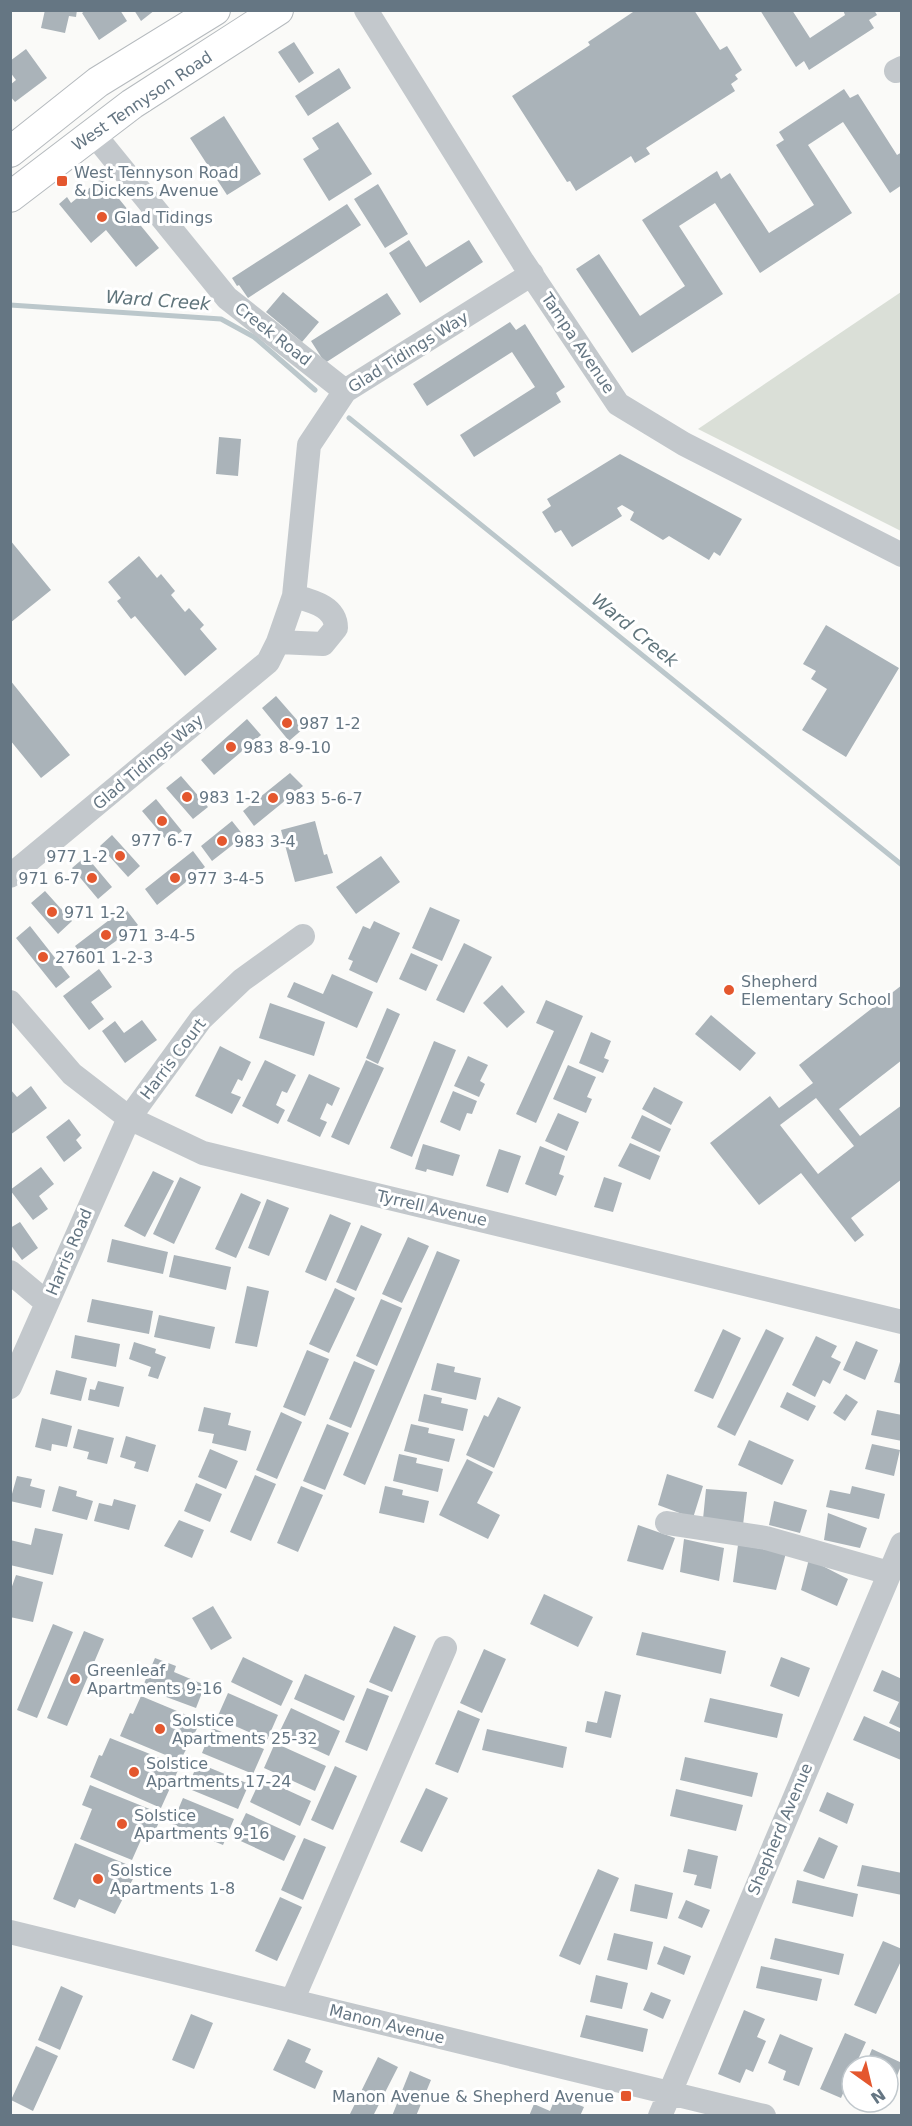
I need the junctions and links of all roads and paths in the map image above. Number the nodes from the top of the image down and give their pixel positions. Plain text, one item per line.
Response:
1 (215, 10) edge
2 (278, 10) edge
3 (366, 10) edge
4 (93, 133) junction
5 (11, 149) edge
6 (35, 177) junction
7 (10, 197) edge
8 (532, 274) junction
9 (345, 391) junction
10 (902, 555) edge
11 (294, 596) junction
12 (278, 642) junction
13 (10, 876) edge
14 (303, 936) dead end
15 (10, 1002) edge
16 (129, 1118) junction
17 (10, 1272) edge
18 (47, 1303) junction
19 (902, 1322) edge
20 (10, 1387) edge
21 (667, 1523) dead end
22 (902, 1544) edge
23 (889, 1573) junction
24 (445, 1648) dead end
25 (10, 1932) edge
26 (292, 2001) junction
27 (669, 2091) junction
28 (660, 2115) edge
29 (764, 2115) edge

1 - 5 main road
2 - 4 main road, West Tennyson Road
3 - 8 street, Tampa Avenue
4 - 6 main road, West Tennyson Road
4 - 9 street, Creek Road
5 - 6 street
6 - 7 main road, West Tennyson Road
8 - 9 street, Glad Tidings Way
8 - 10 street, Tampa Avenue
9 - 11 street, Glad Tidings Way
11 - 12 street, Glad Tidings Way
11 - 12 street
12 - 13 street, Glad Tidings Way
14 - 16 street, Harris Court
15 - 16 street, Tyrrell Avenue
16 - 18 street, Harris Road
16 - 19 street, Tyrrell Avenue
17 - 18 street
18 - 20 street, Harris Road
21 - 23 street
22 - 23 street, Shepherd Avenue
23 - 27 street, Shepherd Avenue
24 - 26 street
25 - 26 street, Manon Avenue
26 - 27 street, Manon Avenue
27 - 28 street, Shepherd Avenue
27 - 29 street, Manon Avenue

